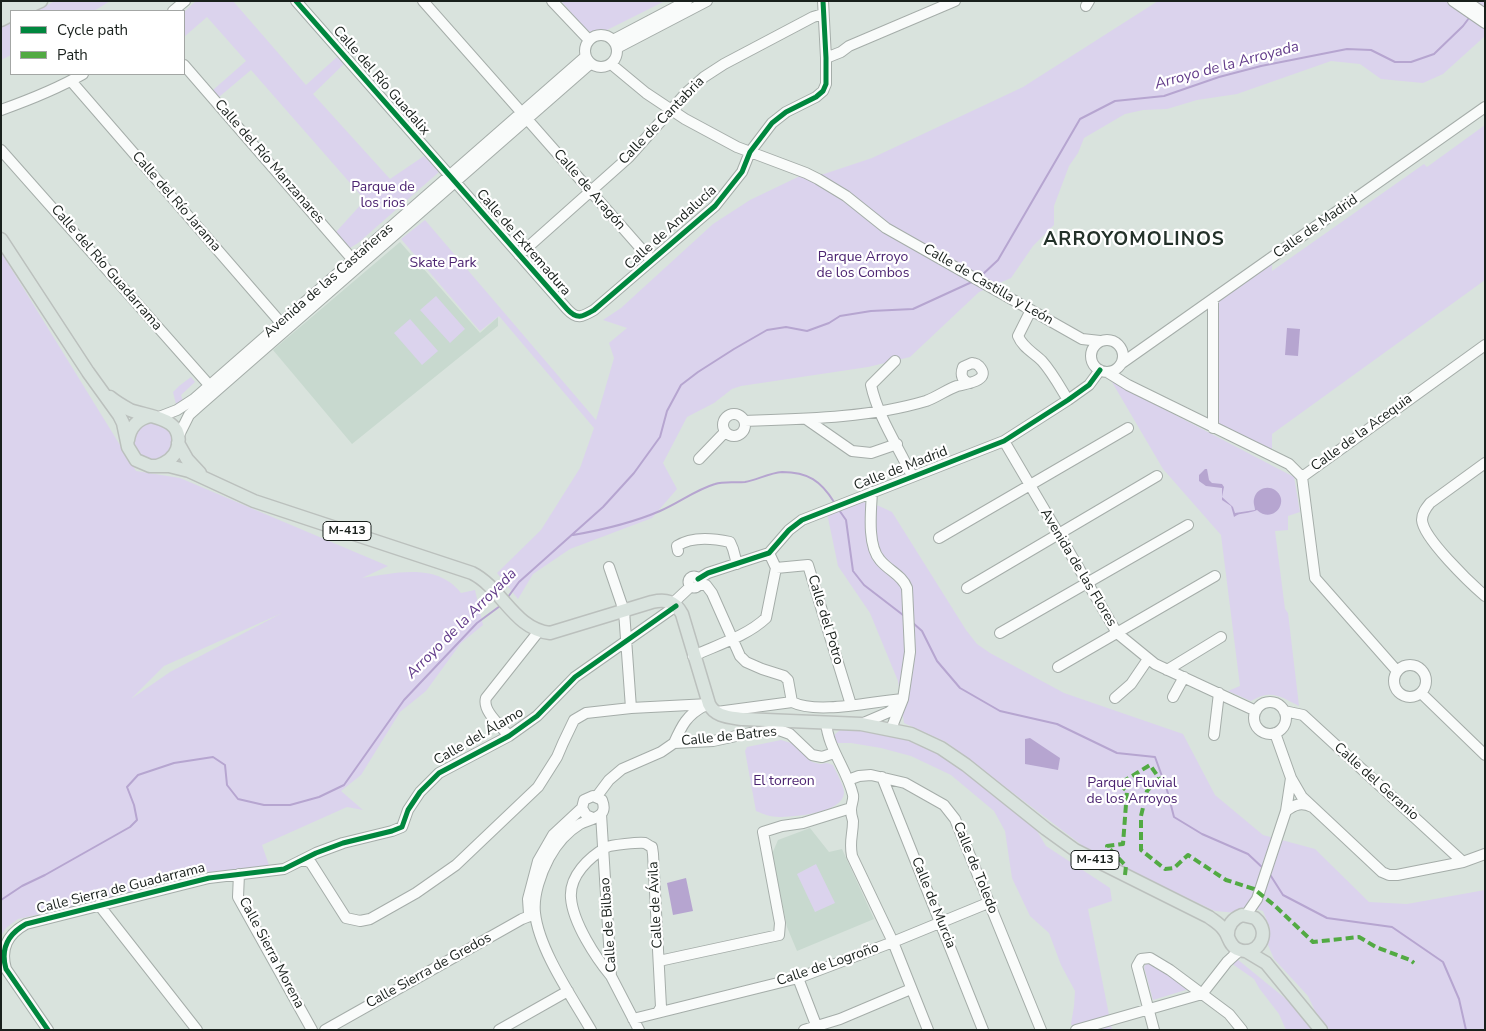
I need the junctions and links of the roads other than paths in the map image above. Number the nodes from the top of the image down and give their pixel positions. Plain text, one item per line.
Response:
1 (18, 1) edge
2 (41, 1) edge
3 (185, 1) edge
4 (296, 1) edge
5 (423, 1) edge
6 (552, 1) edge
7 (687, 1) edge
8 (707, 1) edge
9 (823, 1) edge
10 (955, 1) edge
11 (1453, 1) edge
12 (1466, 1) edge
13 (930, 6) edge
14 (1, 9) edge
15 (21, 10) edge
16 (174, 10) edge
17 (823, 14) junction
18 (1485, 14) edge
19 (1485, 23) edge
20 (589, 40) junction
21 (615, 44) junction
22 (826, 58) junction
23 (588, 61) junction
24 (612, 64) junction
25 (185, 66) edge
26 (81, 75) edge
27 (71, 81) junction
28 (1485, 107) edge
29 (1, 110) edge
30 (671, 111) junction
31 (524, 116) junction
32 (1, 150) edge
33 (750, 152) junction
34 (452, 179) junction
35 (590, 191) junction
36 (1, 239) edge
37 (519, 255) junction
38 (353, 260) junction
39 (651, 260) junction
40 (1213, 299) junction
41 (1031, 310) junction
42 (585, 316) joint
43 (281, 323) junction
44 (1082, 339) junction
45 (1100, 341) junction
46 (1485, 345) edge
47 (1120, 346) junction
48 (1147, 346) junction
49 (1092, 354) junction
50 (895, 361) dead end
51 (1121, 364) junction
52 (962, 370) junction
53 (1104, 371) junction
54 (970, 383) junction
55 (1128, 385) junction
56 (210, 386) junction
57 (102, 390) junction
58 (950, 390) junction
59 (1068, 400) junction
60 (879, 411) junction
61 (155, 417) junction
62 (806, 419) junction
63 (1128, 428) dead end
64 (1213, 428) junction
65 (128, 440) junction
66 (178, 440) junction
67 (1004, 441) junction
68 (897, 444) junction
69 (699, 459) dead end
70 (1485, 463) edge
71 (157, 466) junction
72 (912, 476) junction
73 (1157, 476) dead end
74 (1302, 477) junction
75 (205, 478) junction
76 (1030, 485) junction
77 (872, 492) junction
78 (1188, 525) dead end
79 (1058, 534) junction
80 (939, 538) dead end
81 (678, 551) dead end
82 (769, 553) junction
83 (737, 564) junction
84 (609, 567) dead end
85 (776, 568) junction
86 (1215, 576) dead end
87 (696, 584) junction
88 (1087, 584) junction
89 (968, 588) dead end
90 (1485, 596) edge
91 (675, 604) junction
92 (624, 610) junction
93 (539, 631) junction
94 (1000, 633) dead end
95 (1117, 633) junction
96 (1221, 637) dead end
97 (733, 638) junction
98 (627, 641) junction
99 (693, 656) junction
100 (1148, 659) junction
101 (1058, 667) dead end
102 (1167, 670) junction
103 (1397, 671) junction
104 (1184, 677) junction
105 (1219, 693) junction
106 (1421, 693) junction
107 (1173, 697) dead end
108 (1115, 698) dead end
109 (902, 701) junction
110 (792, 702) junction
111 (851, 705) junction
112 (806, 707) junction
113 (631, 708) junction
114 (712, 708) junction
115 (1256, 711) junction
116 (1284, 711) junction
117 (889, 712) junction
118 (808, 721) junction
119 (826, 722) junction
120 (861, 724) junction
121 (888, 728) junction
122 (1275, 733) junction
123 (911, 734) junction
124 (1214, 735) dead end
125 (509, 736) junction
126 (674, 743) junction
127 (834, 753) junction
128 (1485, 755) edge
129 (882, 776) junction
130 (1291, 778) junction
131 (848, 780) junction
132 (597, 796) junction
133 (1313, 807) junction
134 (582, 808) junction
135 (851, 808) junction
136 (1286, 811) junction
137 (597, 816) junction
138 (604, 850) junction
139 (316, 853) junction
140 (1485, 854) edge
141 (300, 861) junction
142 (1463, 862) junction
143 (314, 867) junction
144 (239, 874) junction
145 (1257, 900) junction
146 (988, 903) junction
147 (99, 905) junction
148 (532, 915) junction
149 (1209, 916) junction
150 (1241, 917) junction
151 (940, 922) junction
152 (1261, 926) junction
153 (893, 942) junction
154 (1236, 945) junction
155 (659, 961) junction
156 (1266, 963) junction
157 (611, 976) junction
158 (798, 978) junction
159 (910, 989) junction
160 (566, 992) junction
161 (1202, 994) junction
162 (1148, 1008) junction
163 (658, 1012) junction
164 (633, 1019) junction
165 (818, 1028) edge
166 (48, 1030) edge
167 (198, 1030) edge
168 (312, 1030) edge
169 (325, 1030) edge
170 (499, 1030) edge
171 (585, 1030) edge
172 (591, 1030) edge
173 (639, 1030) edge
174 (804, 1030) edge
175 (928, 1030) edge
176 (983, 1030) edge
177 (1041, 1030) edge
178 (1076, 1030) edge
179 (1154, 1030) edge
180 (1242, 1030) edge
181 (1321, 1030) edge

1 - 14 main road
2 - 15 main road
3 - 16 street
4 - 34 street, Calle del Río Guadalix
5 - 31 street, Calle de Aragón
6 - 20 street
7 - 21 street
8 - 21 street
9 - 17 street
10 - 13 street
11 - 19 street
12 - 18 street
13 - 22 street
17 - 22 street
17 - 30 street, Calle de Cantabria
20 - 21 street
20 - 23 street
21 - 24 street
22 - 33 street, Calle de Andalucía
23 - 24 street
23 - 31 street, Avenida de las Castañeras
24 - 30 street, Calle de Castilla y León
25 - 38 street, Calle del Río Manzanares
26 - 27 street
27 - 29 street
27 - 43 street, Calle del Río Jarama
28 - 40 street, Calle de Madrid
30 - 33 street, Calle de Castilla y León
30 - 35 street, Calle de Cantabria
31 - 34 street, Avenida de las Castañeras
31 - 35 street, Calle de Aragón
32 - 56 street, Calle del Río Guadarrama
33 - 39 street, Calle de Andalucía
33 - 41 street, Calle de Castilla y León
34 - 37 street, Calle de Extremadura
34 - 38 street, Avenida de las Castañeras
34 - 66 street, Avenida de las Castañeras
35 - 37 street, Calle de Cantabria
35 - 39 street, Calle de Aragón
36 - 57 main road, M-413
37 - 42 street, Calle de Extremadura
38 - 43 street, Avenida de las Castañeras
39 - 42 street, Calle de Andalucía
40 - 48 street, Calle de Madrid
40 - 64 street
41 - 44 street, Calle de Castilla y León
41 - 59 street
43 - 56 street, Avenida de las Castañeras
44 - 45 street, Calle de Castilla y León
44 - 49 street, Calle de Castilla y León
45 - 47 street
45 - 49 street
46 - 74 street, Calle de la Acequia
47 - 48 street
47 - 51 street
48 - 51 street, Calle de Madrid
49 - 53 street
50 - 60 street
51 - 53 street, Calle de Madrid
51 - 55 street
52 - 54 street
52 - 54 street
52 - 58 street
53 - 55 street, Calle de la Acequia
53 - 59 street, Calle de Madrid
54 - 58 street
55 - 64 street, Calle de la Acequia
56 - 61 street, Avenida de las Castañeras
57 - 61 main road, M-413
57 - 65 main road, M-413
58 - 60 street
59 - 67 street, Calle de Madrid
60 - 62 street
60 - 68 street
61 - 65 main road
61 - 66 main road, M-413
62 - 68 street
62 - 69 street
63 - 76 street
64 - 74 street, Calle de la Acequia
65 - 71 main road, M-413
66 - 71 main road
66 - 75 main road, M-413
67 - 72 street, Calle de Madrid
67 - 76 street, Avenida de las Flores
68 - 72 street
70 - 90 street
71 - 75 main road, M-413
72 - 77 street, Calle de Madrid
73 - 79 street
74 - 103 street
75 - 93 main road, M-413
76 - 79 street, Avenida de las Flores
76 - 80 street
77 - 82 street, Calle de Madrid
77 - 109 street
78 - 88 street
79 - 88 street, Avenida de las Flores
79 - 89 street
81 - 83 street
82 - 83 street
82 - 85 street
83 - 87 street
84 - 92 street
85 - 97 street
85 - 111 street, Calle del Potro
86 - 95 street
87 - 91 street, Calle del Álamo
87 - 97 street
88 - 94 street
88 - 95 street, Avenida de las Flores
91 - 92 main road
91 - 98 street, Calle del Álamo
91 - 99 main road
92 - 93 main road
92 - 98 street
93 - 125 street
95 - 100 street, Avenida de las Flores
95 - 101 street
96 - 102 street
97 - 99 street
97 - 110 street
98 - 113 street
98 - 125 street, Calle del Álamo
99 - 114 main road
100 - 102 street, Avenida de las Flores
100 - 108 street
102 - 104 street, Avenida de las Flores
103 - 106 street
103 - 106 street
104 - 105 street, Avenida de las Flores
104 - 107 street
105 - 115 street, Avenida de las Flores
105 - 124 street
106 - 128 street
109 - 111 street
109 - 117 street
109 - 121 street
109 - 123 street
110 - 112 street
110 - 114 street
111 - 112 street
112 - 118 street
113 - 114 street
113 - 143 street
114 - 118 main road, M-413
114 - 126 street, Calle de Batres
115 - 116 street
115 - 122 street
116 - 122 street
116 - 142 street, Calle del Geranio
117 - 120 street
117 - 121 street
118 - 119 main road, M-413
119 - 120 main road, M-413
119 - 127 street
120 - 121 main road, M-413
121 - 123 main road, M-413
122 - 130 street
123 - 149 main road, M-413
125 - 139 street, Calle del Álamo
126 - 127 street, Calle de Batres
126 - 132 street, Calle de Batres
127 - 131 street
129 - 131 street, Calle de Toledo
129 - 146 street, Calle de Toledo
129 - 151 street, Calle de Murcia
130 - 133 street
130 - 136 street
131 - 135 street
132 - 134 street
132 - 137 street
133 - 136 street
133 - 142 street
134 - 137 street
134 - 148 street
135 - 153 street
135 - 155 street
136 - 145 street
137 - 138 street, Calle de Bilbao
137 - 148 street
138 - 155 street, Calle de Ávila
138 - 157 street, Calle de Bilbao
138 - 157 street
139 - 141 street, Calle Sierra de Guadarrama
139 - 143 street
140 - 142 street
141 - 143 street
141 - 144 street, Calle Sierra de Guadarrama
144 - 147 street, Calle Sierra de Guadarrama
144 - 168 street, Calle Sierra Morena
145 - 150 street
145 - 152 street
146 - 151 street, Calle de Logroño
146 - 177 street, Calle de Toledo
147 - 166 street, Calle Sierra de Guadarrama
147 - 167 street
148 - 160 street
148 - 169 street, Calle Sierra de Gredos
149 - 150 main road, M-413
149 - 154 main road, M-413
150 - 152 main road, M-413
150 - 154 main road
151 - 153 street, Calle de Logroño
151 - 176 street, Calle de Murcia
152 - 154 main road
152 - 156 main road
153 - 158 street, Calle de Logroño
153 - 159 street
154 - 156 main road, M-413
154 - 161 street
155 - 163 street, Calle de Ávila
156 - 181 main road, M-413
157 - 164 street, Calle de Bilbao
158 - 163 street, Calle de Logroño
158 - 165 street
159 - 165 street
159 - 175 street
160 - 170 street
160 - 171 street
160 - 172 street
161 - 162 street
161 - 162 street
161 - 180 street
162 - 178 street
162 - 179 street
163 - 164 street, Calle de Logroño
164 - 173 street, Calle de Bilbao
165 - 174 street

